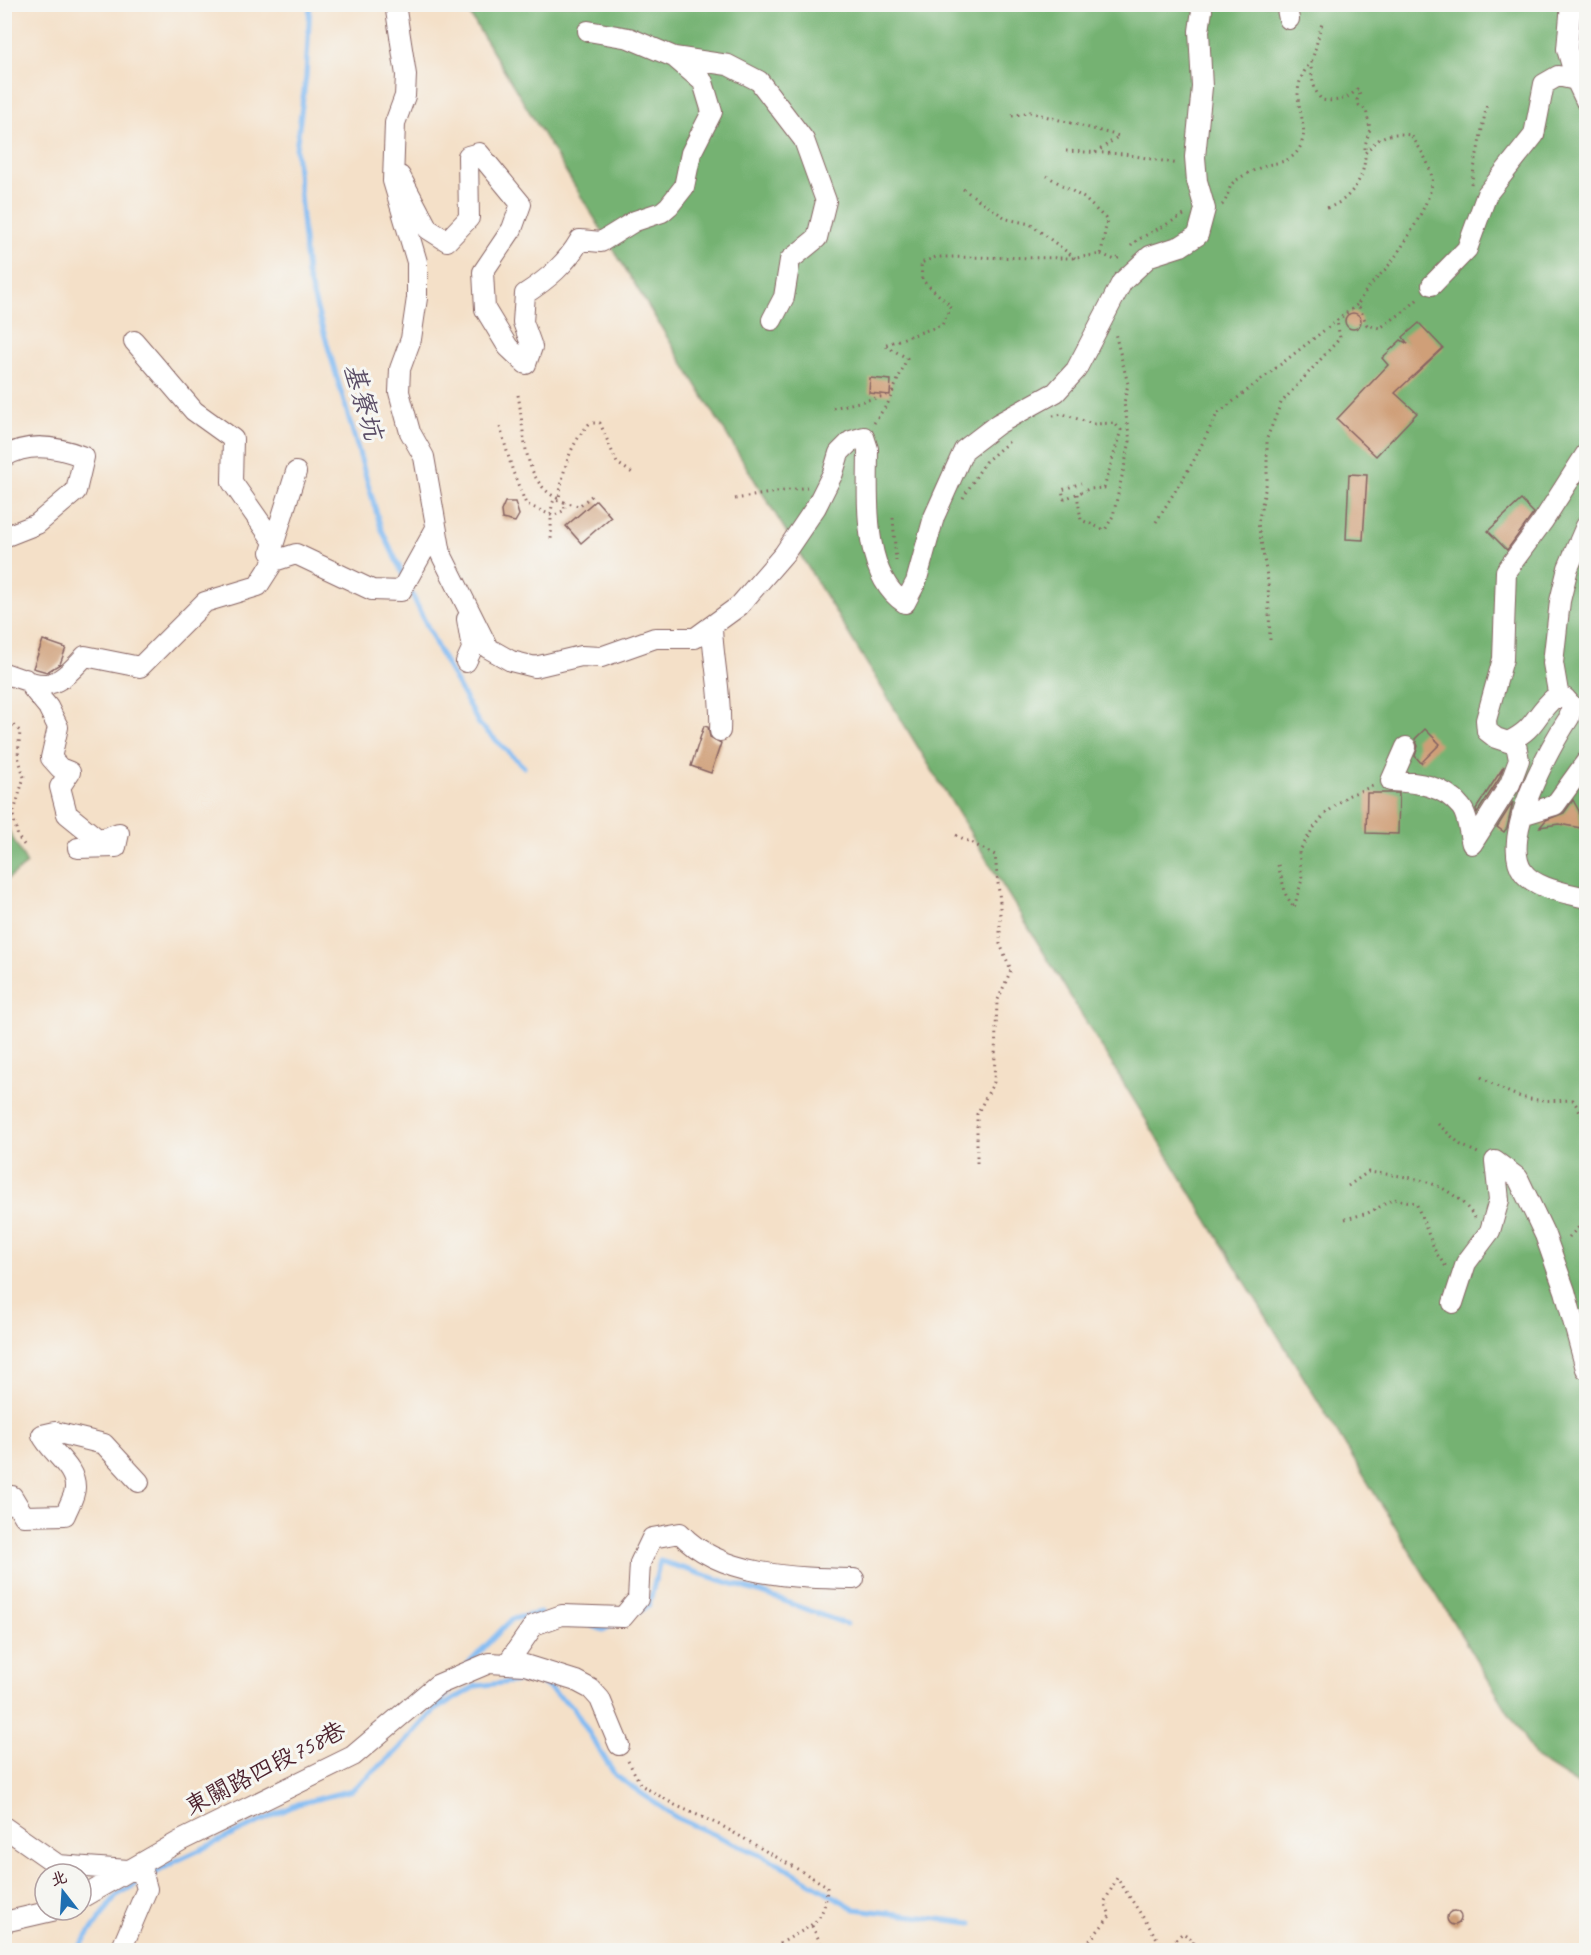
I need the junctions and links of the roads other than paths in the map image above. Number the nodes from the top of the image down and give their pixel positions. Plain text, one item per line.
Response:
1 (395, 4) edge
2 (1198, 4) edge
3 (1571, 4) edge
4 (588, 31) dead end
5 (674, 57) junction
6 (1576, 80) junction
7 (1587, 101) edge
8 (393, 163) junction
9 (1432, 285) road end
10 (772, 320) dead end
11 (134, 341) dead end
12 (1587, 454) edge
13 (4, 457) edge
14 (296, 472) dead end
15 (1587, 526) edge
16 (436, 528) junction
17 (4, 537) edge
18 (274, 542) junction
19 (263, 578) junction
20 (467, 605) junction
21 (712, 627) junction
22 (466, 662) dead end
23 (4, 673) edge
24 (25, 680) junction
25 (1559, 698) junction
26 (720, 731) dead end
27 (1515, 739) junction
28 (1406, 747) dead end
29 (1587, 762) edge
30 (1522, 814) junction
31 (78, 848) dead end
32 (1587, 898) edge
33 (1453, 1303) dead end
34 (1587, 1369) edge
35 (139, 1482) dead end
36 (4, 1506) edge
37 (854, 1579) dead end
38 (507, 1664) junction
39 (619, 1745) road end
40 (4, 1827) edge
41 (130, 1869) junction
42 (93, 1891) edge
43 (33, 1915) edge
44 (4, 1922) edge
45 (122, 1950) edge

1 - 8 street
2 - 21 street
3 - 6 street
4 - 5 street
5 - 8 street
5 - 10 street
6 - 7 street
6 - 9 street
8 - 16 street
11 - 18 street
12 - 27 street
13 - 17 street
14 - 18 street
15 - 25 street
16 - 19 street
16 - 20 street
18 - 19 street
19 - 24 street
20 - 21 street
20 - 22 street
21 - 26 street
23 - 24 street
24 - 31 street
25 - 27 street
25 - 30 street
27 - 28 street
29 - 30 street
30 - 32 street
33 - 34 street
35 - 36 street
37 - 38 street
38 - 39 street, 東關路四段758巷
38 - 41 street, 東關路四段758巷
40 - 41 street
41 - 42 street, 東關路四段758巷
41 - 45 street
43 - 44 street

